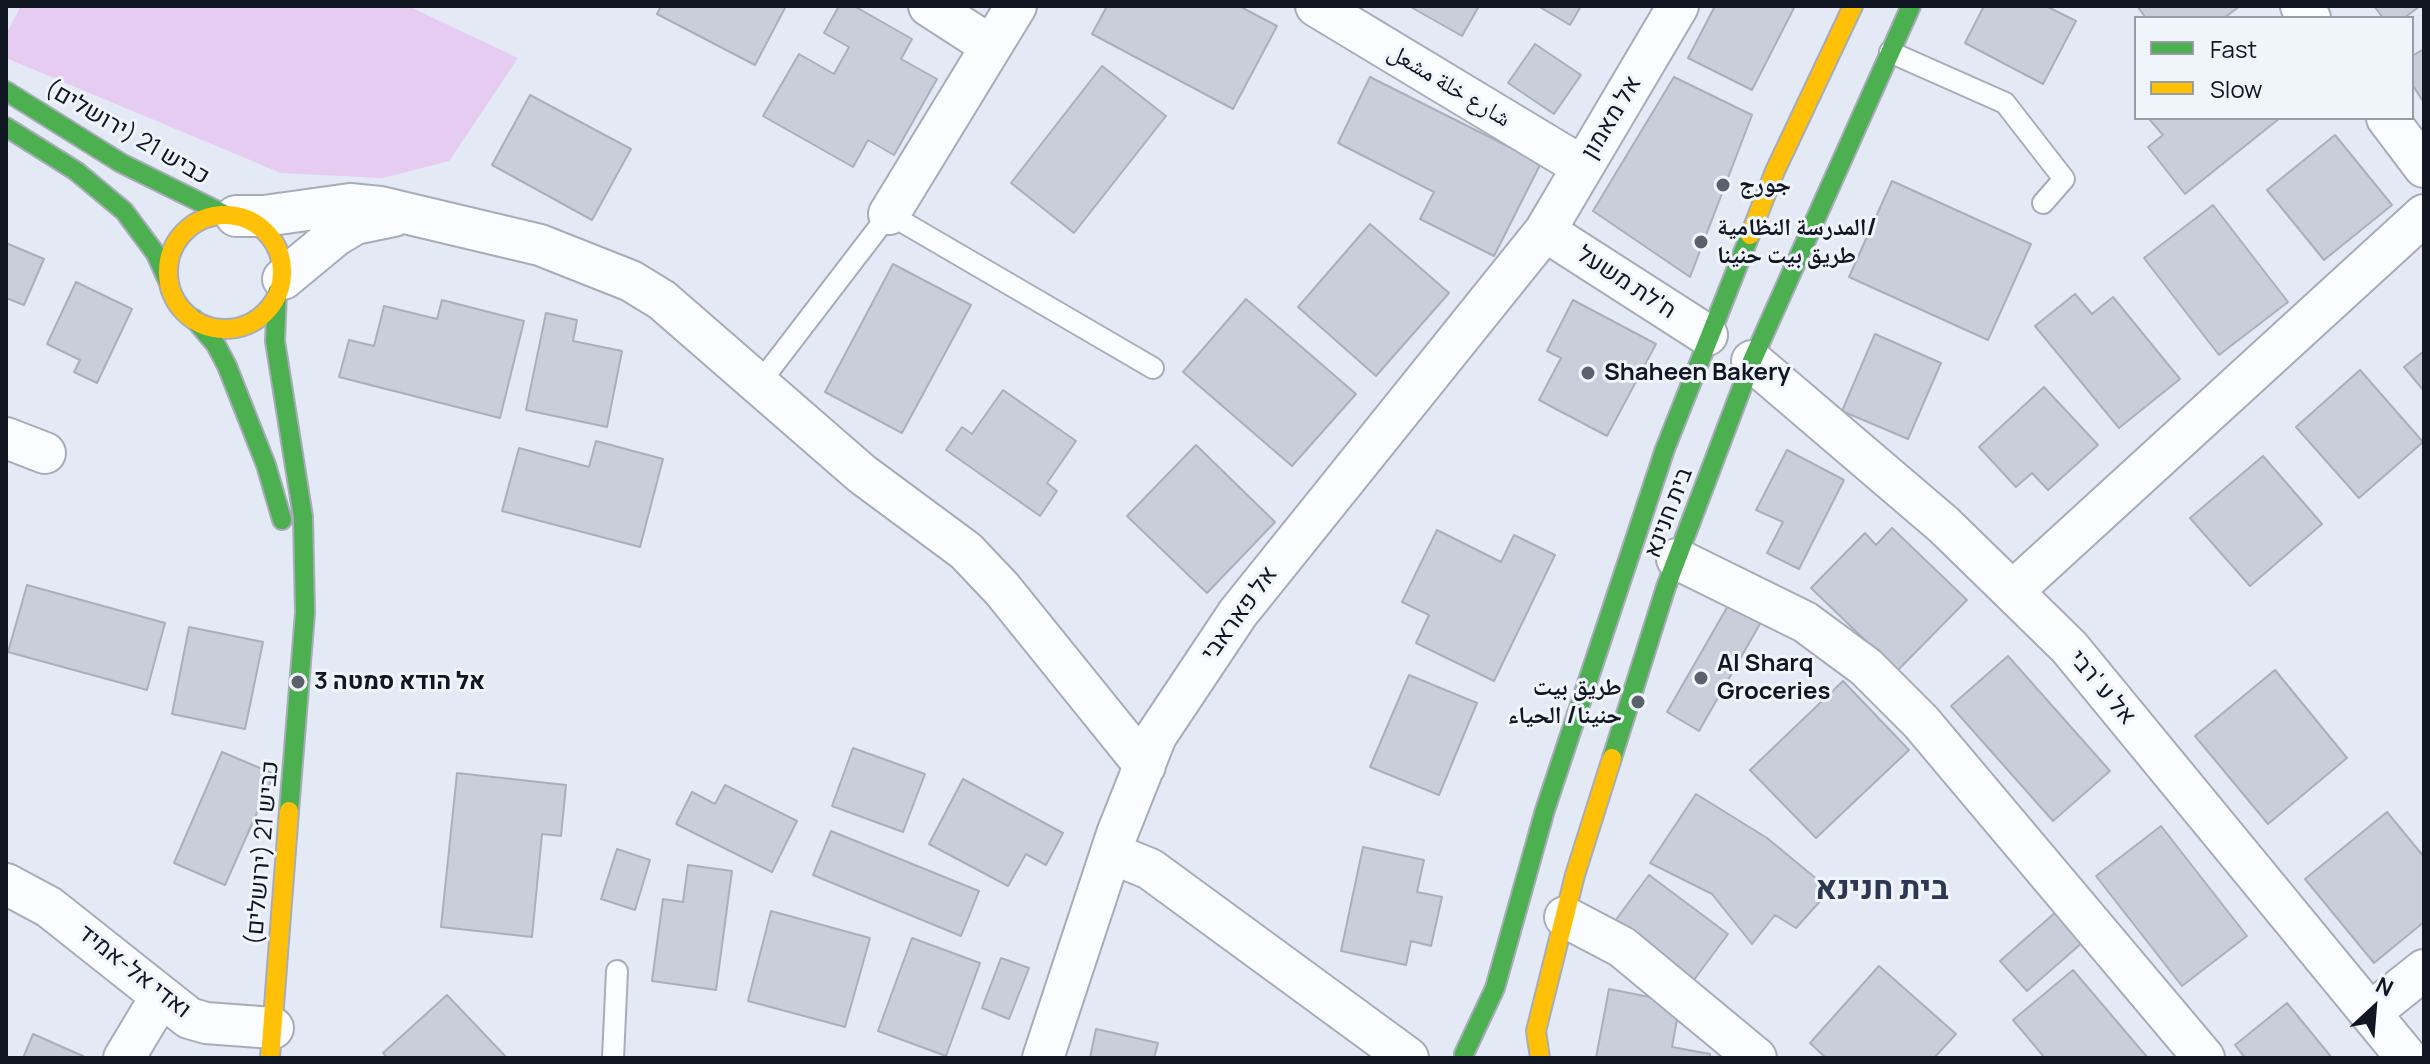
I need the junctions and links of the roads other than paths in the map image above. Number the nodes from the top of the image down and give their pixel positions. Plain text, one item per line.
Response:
1 (929, 6) edge
2 (1016, 6) edge
3 (1316, 6) edge
4 (1678, 6) edge
5 (1853, 6) edge
6 (1911, 6) edge
7 (991, 46) junction
8 (1890, 52) junction
9 (6, 91) edge
10 (2389, 120) edge
11 (6, 127) edge
12 (1583, 167) junction
13 (2424, 167) edge
14 (2043, 203) dead end
15 (889, 214) junction
16 (231, 215) junction
17 (2424, 215) edge
18 (438, 219) junction
19 (1545, 231) junction
20 (168, 281) junction
21 (280, 285) junction
22 (194, 319) junction
23 (1707, 335) junction
24 (1752, 361) junction
25 (1153, 368) dead end
26 (758, 385) junction
27 (6, 438) edge
28 (45, 453) dead end
29 (1677, 559) junction
30 (2014, 590) junction
31 (304, 652) junction
32 (1145, 766) junction
33 (1111, 853) junction
34 (6, 884) edge
35 (1565, 917) junction
36 (2424, 970) edge
37 (617, 971) dead end
38 (160, 998) junction
39 (2370, 1013) junction
40 (272, 1043) edge
41 (1495, 1045) dead end
42 (1532, 1055) edge
43 (1461, 1056) edge
44 (124, 1058) edge
45 (613, 1058) edge
46 (1043, 1058) edge
47 (1408, 1058) edge
48 (1756, 1058) edge
49 (2204, 1058) edge
50 (2407, 1058) edge

1 - 7 street
2 - 7 street
3 - 12 street, شارع خلة مشعل
4 - 12 street, אל מאמון
5 - 23 street, בית חנינא
6 - 8 street, בית חנינא
7 - 15 street
8 - 14 lane
8 - 24 street, בית חנינא
9 - 16 street, כביש 21 (ירושלים)
10 - 13 street
11 - 20 street
12 - 19 street, אל מאמון
15 - 25 lane
15 - 26 lane
16 - 18 street
16 - 20 street
16 - 21 street
17 - 30 street
18 - 21 street
18 - 26 street
19 - 23 street, ח'לת משעל
19 - 32 street, אל פאראבי
20 - 22 street
21 - 22 street
21 - 31 street, כביש 21 (ירושלים)
22 - 31 street, כביש 21 (ירושלים)
23 - 43 street, בית חנינא
24 - 29 street, בית חנינא
24 - 30 street, אל ע 'רבי
26 - 32 street
27 - 28 street
29 - 35 street, בית חנינא
29 - 49 street
30 - 39 street, אל ע 'רבי
31 - 40 street, כביש 21 (ירושלים)
32 - 33 street, אל פאראבי
33 - 46 street, אל פאראבי
33 - 47 street
34 - 38 street, ואדי אל-אמיד
35 - 42 street, בית חנינא
35 - 48 street
36 - 39 street
37 - 45 lane
38 - 40 street, ואדי אל-אמיד
38 - 44 street
39 - 50 street, אל ע 'רבי
41 - 43 street

